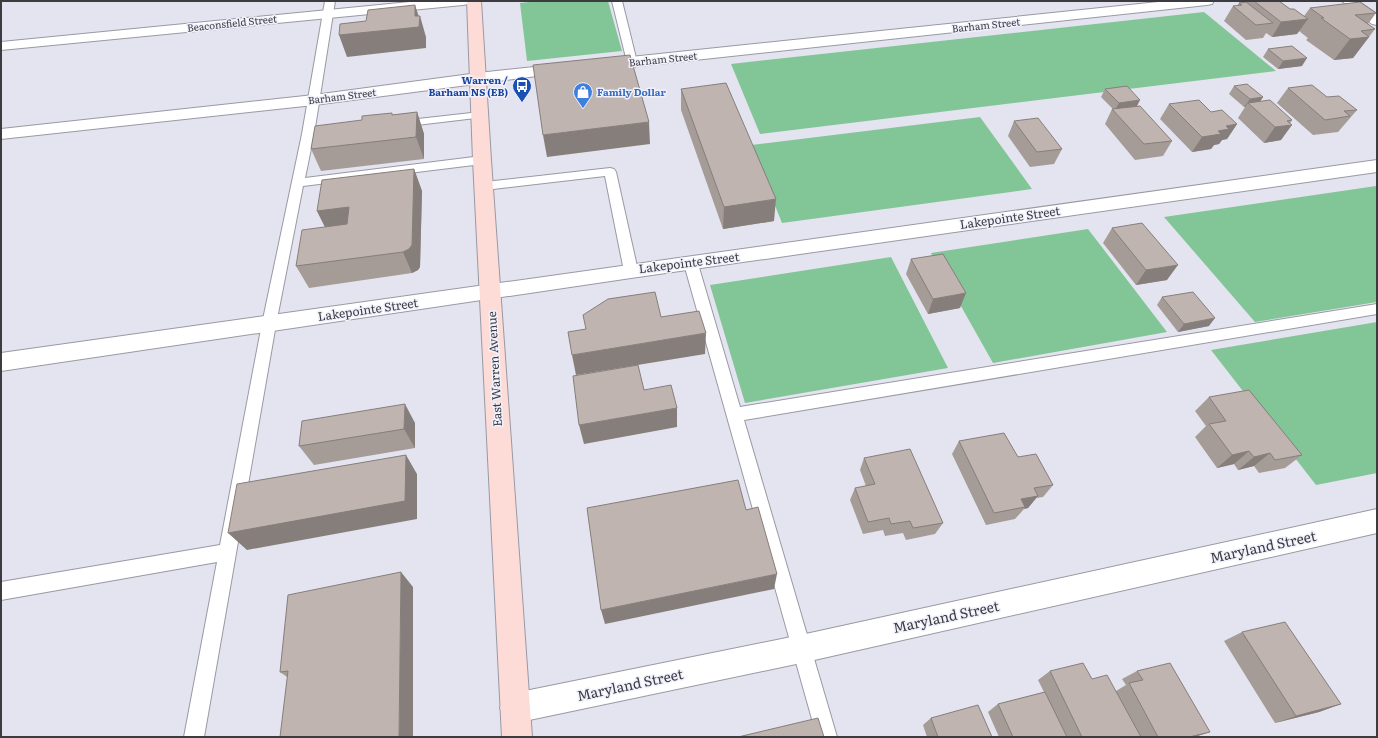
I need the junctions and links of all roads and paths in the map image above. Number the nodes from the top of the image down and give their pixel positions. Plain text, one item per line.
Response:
1 (463, 1) edge
2 (474, 1) edge
3 (617, 1) edge
4 (1080, 1) edge
5 (1207, 1) edge
6 (1349, 1) edge
7 (329, 8) edge
8 (1093, 14) junction
9 (1377, 21) edge
10 (1, 46) edge
11 (632, 62) junction
12 (478, 78) junction
13 (314, 100) junction
14 (480, 115) junction
15 (386, 126) edge
16 (323, 132) edge
17 (1, 134) edge
18 (308, 134) junction
19 (482, 160) junction
20 (1377, 166) edge
21 (298, 183) junction
22 (485, 186) junction
23 (691, 264) junction
24 (631, 271) junction
25 (490, 292) junction
26 (1377, 309) edge
27 (269, 324) junction
28 (1, 362) edge
29 (734, 415) junction
30 (1377, 521) edge
31 (228, 552) junction
32 (1, 591) edge
33 (801, 649) junction
34 (515, 708) junction
35 (194, 737) edge
36 (517, 737) edge
37 (827, 737) edge

1 - 7 street, Beaconsfield Street
2 - 12 main road, East Warren Avenue
3 - 11 lane
4 - 8 street
5 - 8 street, Barham Street
6 - 9 street
7 - 10 street, Beaconsfield Street
7 - 13 lane
8 - 11 street, Barham Street
11 - 12 street, Barham Street
12 - 13 street, Barham Street
12 - 14 main road, East Warren Avenue
13 - 17 street, Barham Street
13 - 18 lane
14 - 15 lane
14 - 19 main road, East Warren Avenue
16 - 18 lane
18 - 21 lane
19 - 21 lane
19 - 22 main road, East Warren Avenue
20 - 23 street, Lakepointe Street
21 - 27 lane
22 - 24 lane
22 - 25 main road, East Warren Avenue
23 - 24 street, Lakepointe Street
23 - 29 lane
24 - 25 street, Lakepointe Street
25 - 27 street, Lakepointe Street
25 - 34 main road, East Warren Avenue
26 - 29 lane
27 - 28 street, Lakepointe Street
27 - 31 lane
29 - 33 lane
30 - 33 street, Maryland Street
31 - 32 lane
31 - 35 lane
33 - 34 street, Maryland Street
33 - 37 lane
34 - 36 main road, East Warren Avenue

